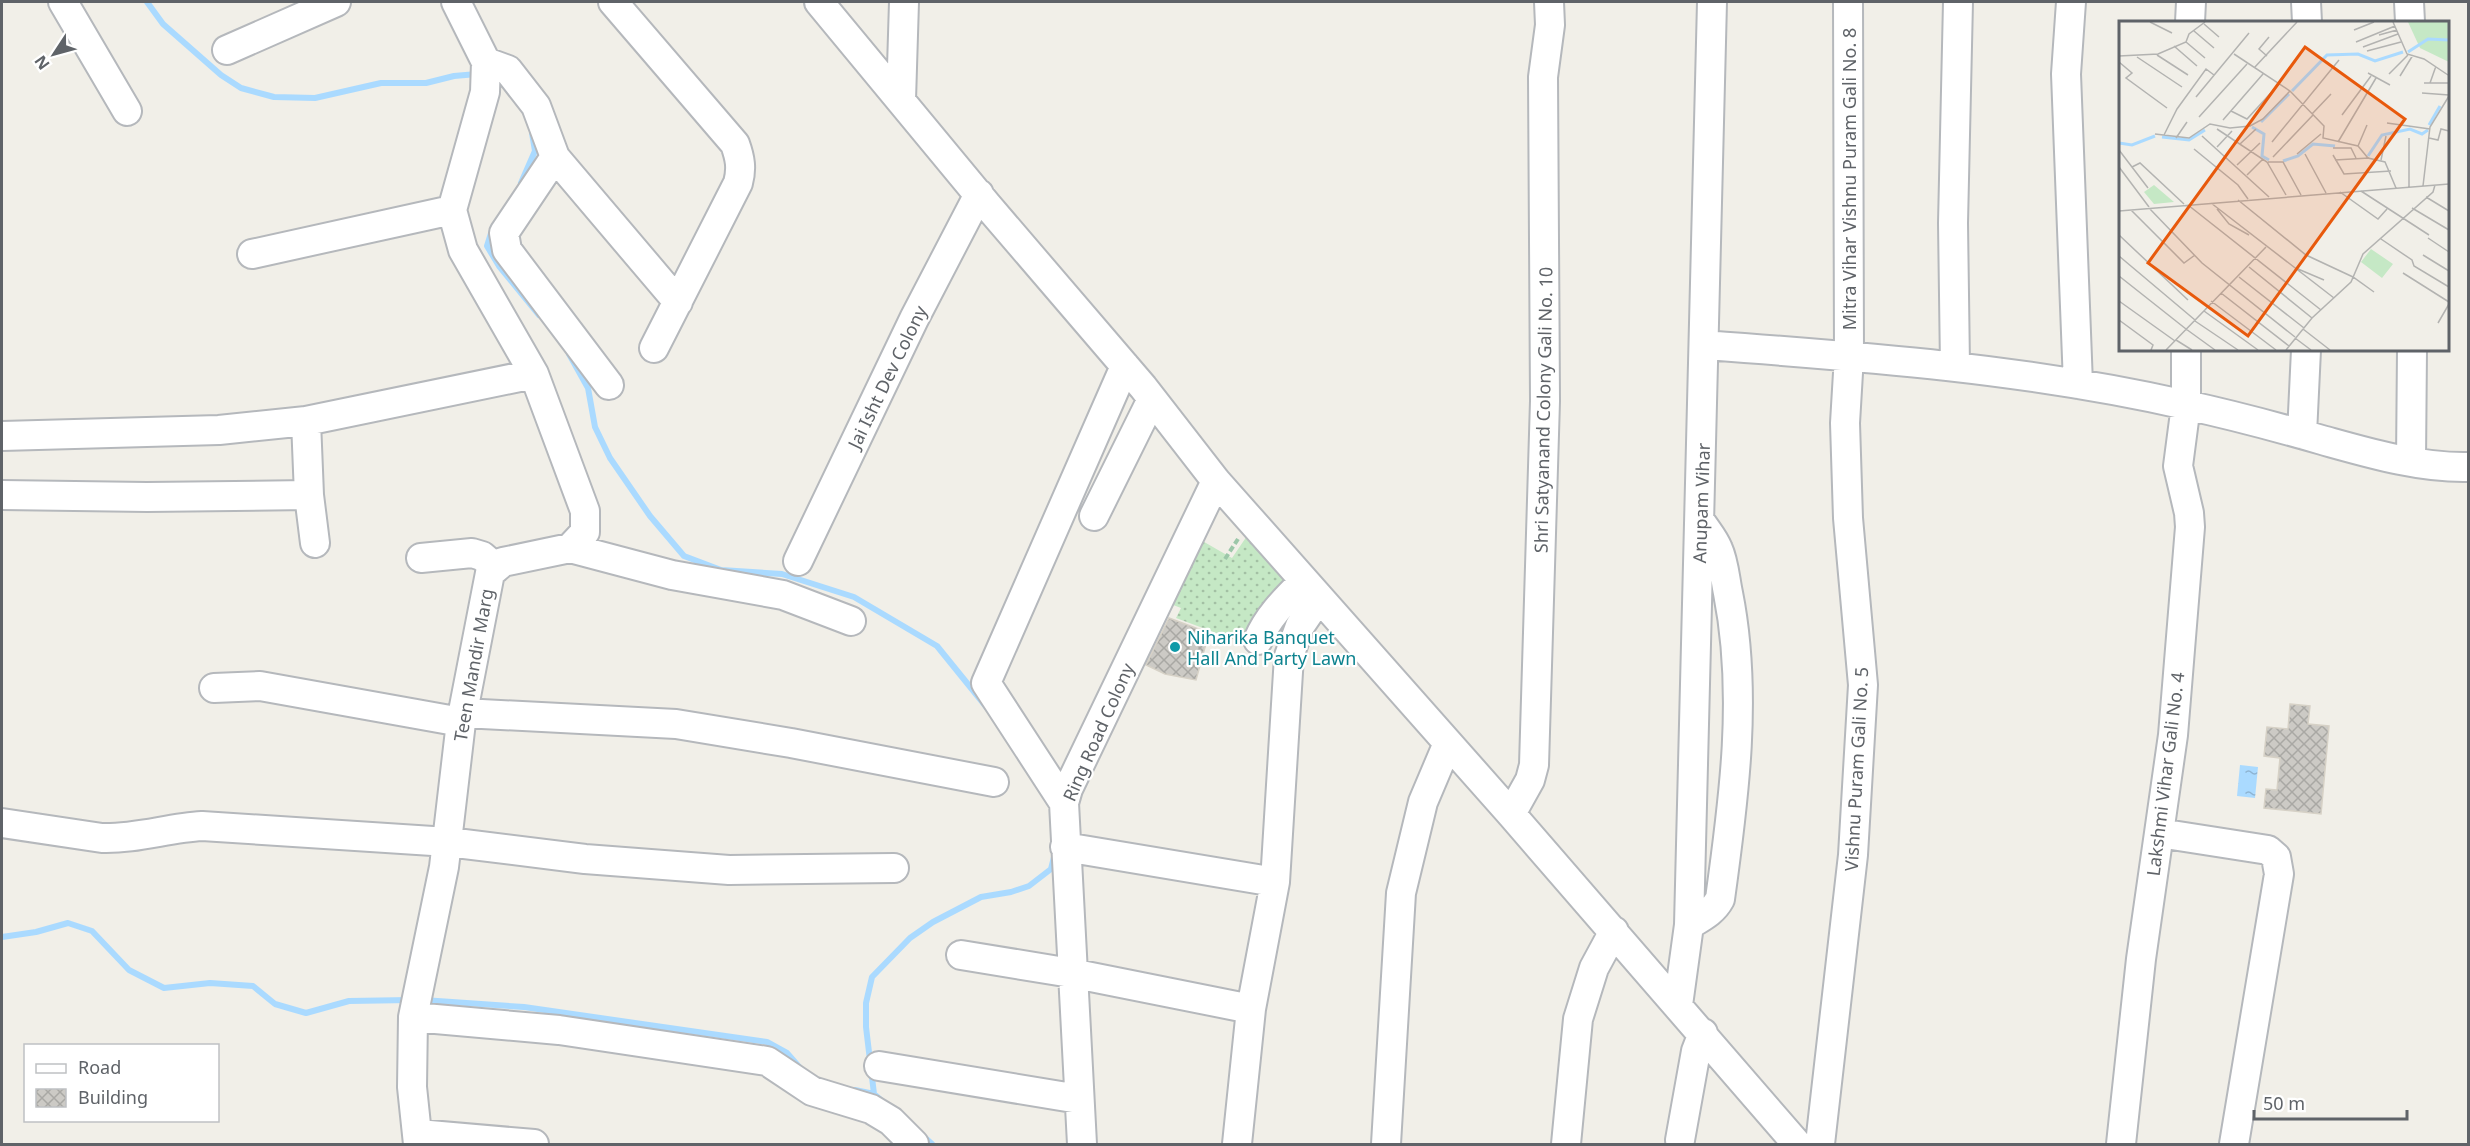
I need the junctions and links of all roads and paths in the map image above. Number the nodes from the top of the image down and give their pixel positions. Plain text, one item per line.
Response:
1 (63, 2) edge
2 (336, 2) edge
3 (456, 2) edge
4 (613, 2) edge
5 (819, 2) edge
6 (904, 2) edge
7 (1549, 2) edge
8 (1848, 2) edge
9 (1958, 2) edge
10 (2071, 2) edge
11 (2191, 2) edge
12 (2306, 2) edge
13 (2409, 2) edge
14 (1710, 7) edge
15 (2190, 21) edge
16 (2307, 21) edge
17 (2410, 21) edge
18 (228, 50) dead end
19 (486, 74) junction
20 (901, 100) junction
21 (127, 111) dead end
22 (555, 157) junction
23 (979, 194) junction
24 (452, 210) junction
25 (252, 254) dead end
26 (678, 302) junction
27 (1705, 345) junction
28 (654, 348) dead end
29 (2186, 351) edge
30 (2306, 351) edge
31 (2412, 351) edge
32 (1849, 356) junction
33 (1125, 366) junction
34 (1955, 366) junction
35 (534, 374) junction
36 (2078, 384) junction
37 (609, 386) dead end
38 (1152, 399) junction
39 (2186, 405) junction
40 (306, 421) junction
41 (2302, 434) junction
42 (2, 436) edge
43 (2411, 461) junction
44 (2469, 467) edge
45 (1216, 481) junction
46 (2, 495) edge
47 (309, 495) junction
48 (1094, 516) dead end
49 (1701, 522) junction
50 (315, 543) dead end
51 (570, 549) junction
52 (421, 558) dead end
53 (798, 561) dead end
54 (496, 568) junction
55 (1312, 589) junction
56 (851, 621) dead end
57 (1257, 640) dead end
58 (214, 688) dead end
59 (462, 717) junction
60 (1448, 743) junction
61 (994, 782) dead end
62 (1064, 803) junction
63 (1511, 814) junction
64 (2, 823) edge
65 (2159, 833) junction
66 (448, 842) junction
67 (1065, 848) junction
68 (894, 868) dead end
69 (1275, 882) junction
70 (1689, 925) junction
71 (1614, 932) junction
72 (961, 955) dead end
73 (1071, 973) junction
74 (1678, 1005) junction
75 (415, 1007) junction
76 (1251, 1009) junction
77 (1703, 1034) junction
78 (879, 1066) dead end
79 (1079, 1099) junction
80 (418, 1139) edge
81 (1680, 1140) dead end
82 (534, 1144) edge
83 (914, 1144) edge
84 (1082, 1144) edge
85 (1237, 1144) edge
86 (1386, 1144) edge
87 (1566, 1144) edge
88 (1797, 1144) edge
89 (1820, 1144) edge
90 (2121, 1144) edge
91 (2234, 1144) edge

1 - 21 street
2 - 18 street
3 - 19 street
4 - 26 street
5 - 20 street
6 - 20 street
7 - 63 street, Shri Satyanand Colony Gali No. 10
8 - 32 street, Mitra Vihar Vishnu Puram Gali No. 8
9 - 34 street
10 - 36 street
11 - 15 street
12 - 16 street
13 - 17 street
14 - 27 street, Anupam Vihar
19 - 22 street
19 - 24 street
20 - 23 street
22 - 26 street
22 - 37 street
23 - 33 street
23 - 53 street, Jai Isht Dev Colony
24 - 25 street
24 - 35 street
26 - 28 street
27 - 32 street
27 - 49 street, Anupam Vihar
29 - 39 street, Lakshmi Vihar Gali No. 4
30 - 41 street
31 - 43 street
32 - 34 street
32 - 89 street, Vishnu Puram Gali No. 5
33 - 38 street
33 - 62 street
34 - 36 street
35 - 40 street
35 - 51 street
36 - 39 street
38 - 45 street
38 - 48 street
39 - 41 street
39 - 65 street, Lakshmi Vihar Gali No. 4
40 - 42 street
40 - 47 street
41 - 43 street
43 - 44 street
45 - 55 street
45 - 62 street, Ring Road Colony
46 - 47 street
47 - 50 street
49 - 70 street, Anupam Vihar
49 - 70 street
51 - 54 street, Teen Mandir Marg
51 - 56 street
52 - 54 street
54 - 59 street, Teen Mandir Marg
55 - 57 street
55 - 60 street
55 - 69 street
58 - 59 street
59 - 61 street
59 - 66 street, Teen Mandir Marg
60 - 63 street
60 - 86 street
62 - 67 street, Ring Road Colony
63 - 71 street
64 - 66 street
65 - 90 street, Lakshmi Vihar Gali No. 4
65 - 91 street
66 - 68 street
66 - 75 street, Teen Mandir Marg
67 - 69 street
67 - 73 street, Ring Road Colony
69 - 76 street
70 - 74 street, Anupam Vihar
71 - 74 street
71 - 87 street
72 - 73 street
73 - 76 street
73 - 79 street, Ring Road Colony
74 - 77 street
75 - 80 street, Teen Mandir Marg
75 - 83 street
76 - 85 street
77 - 81 street
77 - 88 street
78 - 79 street
79 - 84 street, Ring Road Colony
80 - 82 street

